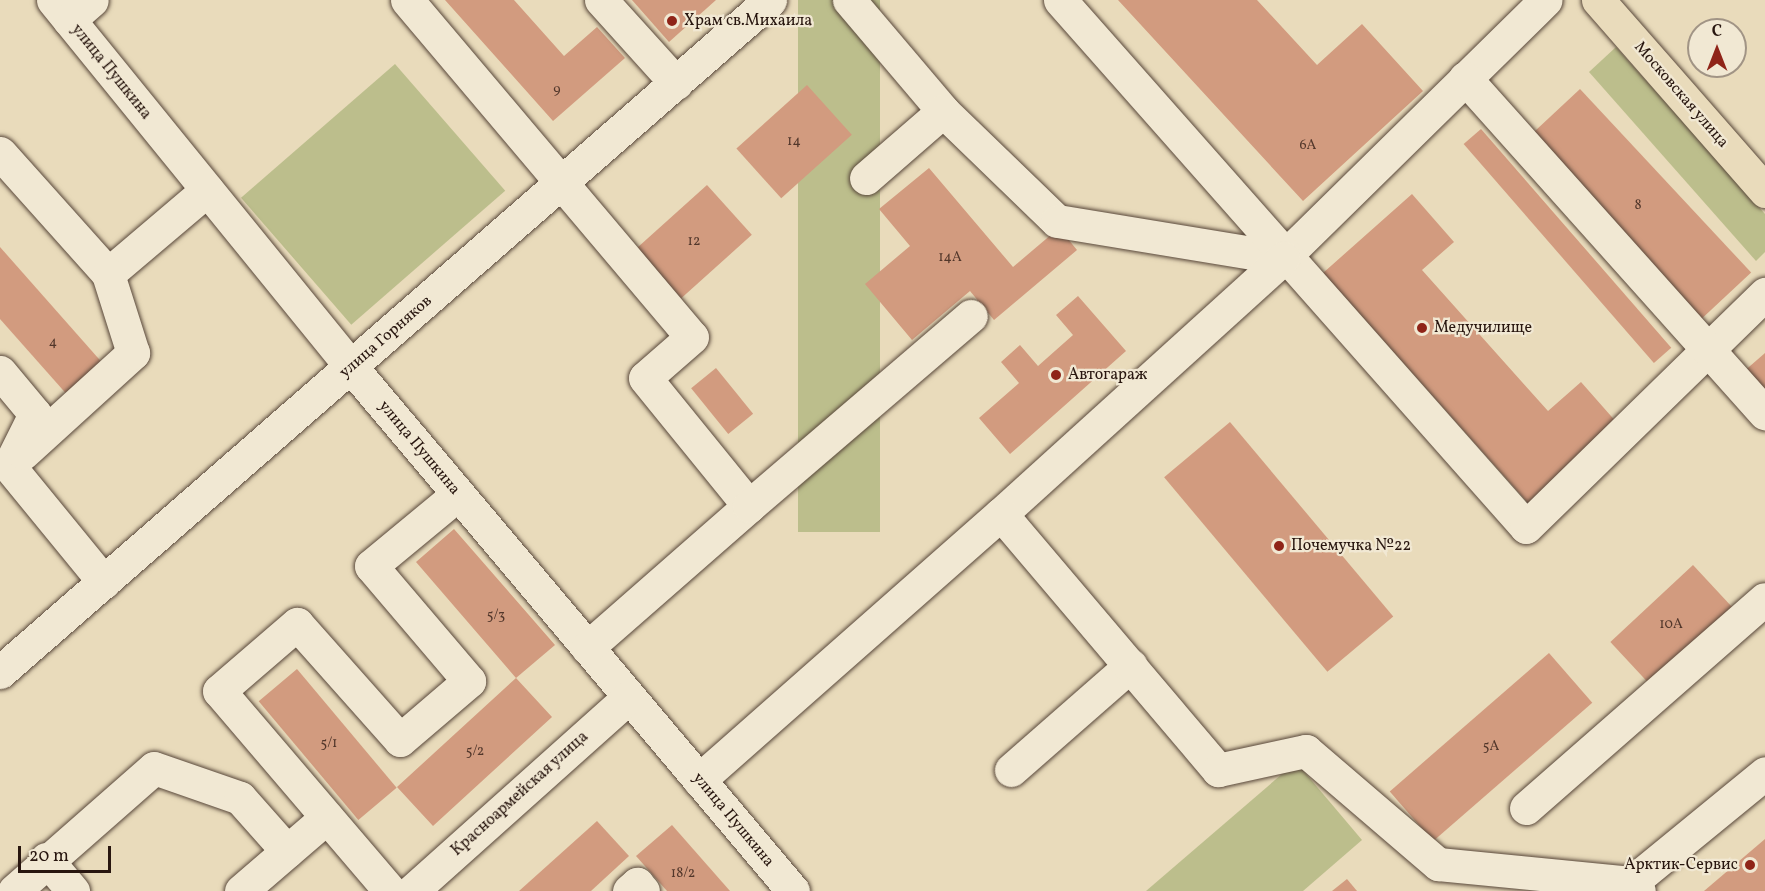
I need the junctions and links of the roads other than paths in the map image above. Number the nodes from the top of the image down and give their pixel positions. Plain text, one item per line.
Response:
1 (407, 0) edge
2 (602, 0) edge
3 (770, 0) edge
4 (849, 0) edge
5 (1060, 0) edge
6 (1546, 0) edge
7 (1598, 0) edge
8 (71, 7) edge
9 (1465, 78) junction
10 (676, 83) junction
11 (943, 111) junction
12 (0, 153) edge
13 (1760, 175) edge
14 (866, 178) dead end
15 (562, 183) junction
16 (207, 190) junction
17 (1283, 258) junction
18 (108, 274) junction
19 (1765, 294) edge
20 (970, 316) dead end
21 (1708, 350) junction
22 (352, 368) junction
23 (0, 372) edge
24 (1765, 414) edge
25 (5, 469) edge
26 (458, 494) junction
27 (749, 506) junction
28 (1000, 514) junction
29 (104, 582) junction
30 (1765, 599) edge
31 (587, 648) junction
32 (1131, 665) junction
33 (0, 672) edge
34 (629, 697) junction
35 (1011, 770) dead end
36 (1765, 773) edge
37 (699, 780) junction
38 (1526, 808) dead end
39 (327, 817) junction
40 (287, 851) junction
41 (46, 859) junction
42 (1630, 888) edge
43 (14, 891) edge
44 (73, 891) edge
45 (241, 891) edge
46 (390, 891) edge
47 (412, 891) edge
48 (629, 891) edge
49 (643, 891) edge
50 (793, 891) edge

1 - 15 street
2 - 10 street
3 - 10 street, улица Горняков
4 - 11 street
5 - 17 street
6 - 9 street
7 - 13 main road, Московская улица
8 - 16 street, улица Пушкина
9 - 17 street
9 - 21 street
10 - 15 street, улица Горняков
11 - 14 street
11 - 17 street
12 - 18 street
15 - 22 street, улица Горняков
15 - 27 street
16 - 18 street
16 - 22 street, улица Пушкина
17 - 21 street
17 - 28 street
18 - 25 street
19 - 21 street
20 - 27 street
21 - 24 street
22 - 26 street, улица Пушкина
22 - 29 street, улица Горняков
23 - 25 street
25 - 29 street
26 - 31 street, улица Пушкина
26 - 39 street
27 - 31 street
28 - 32 street
28 - 37 street
29 - 33 street, улица Горняков
30 - 38 street
31 - 34 street, улица Пушкина
32 - 35 street
32 - 42 street
34 - 37 street, улица Пушкина
34 - 47 street, Красноармейская улица
36 - 42 street
37 - 50 street, улица Пушкина
39 - 40 street
39 - 46 street
40 - 41 street
40 - 45 street
41 - 43 street
41 - 44 street
48 - 49 street

